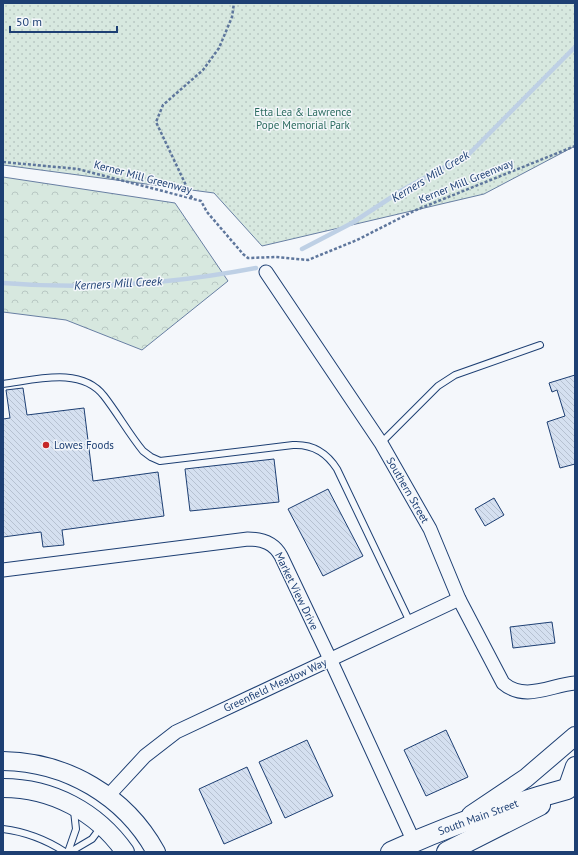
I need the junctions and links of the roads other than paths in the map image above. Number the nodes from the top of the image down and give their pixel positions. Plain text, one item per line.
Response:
1 (266, 272) dead end
2 (540, 345) dead end
3 (3, 384) edge
4 (381, 443) junction
5 (3, 570) edge
6 (459, 599) junction
7 (410, 622) junction
8 (330, 659) junction
9 (575, 683) edge
10 (545, 690) junction
11 (575, 691) edge
12 (575, 736) edge
13 (3, 761) edge
14 (575, 766) edge
15 (571, 787) edge
16 (3, 788) edge
17 (108, 796) junction
18 (73, 805) junction
19 (458, 823) junction
20 (102, 825) junction
21 (3, 829) edge
22 (414, 842) junction
23 (68, 852) edge
24 (125, 852) edge
25 (156, 852) edge
26 (391, 852) edge
27 (447, 852) edge

1 - 4 street, Southern Street
2 - 4 lane
3 - 7 lane
4 - 6 street, Southern Street
5 - 8 street, Market View Drive
6 - 7 street, Greenfield Meadow Way
6 - 10 street, Southern Street
7 - 8 street, Greenfield Meadow Way
8 - 17 street, Greenfield Meadow Way
8 - 22 street, Market View Drive
9 - 10 street, Southern Street
10 - 11 street, Southern Street
12 - 19 main road
13 - 17 main road
14 - 15 main road
15 - 19 main road, South Main Street
15 - 27 main road, South Main Street
16 - 18 main road
17 - 25 main road
18 - 20 main road
18 - 23 lane
19 - 22 main road, South Main Street
20 - 23 lane
20 - 24 main road
21 - 23 lane
22 - 26 main road, South Main Street

